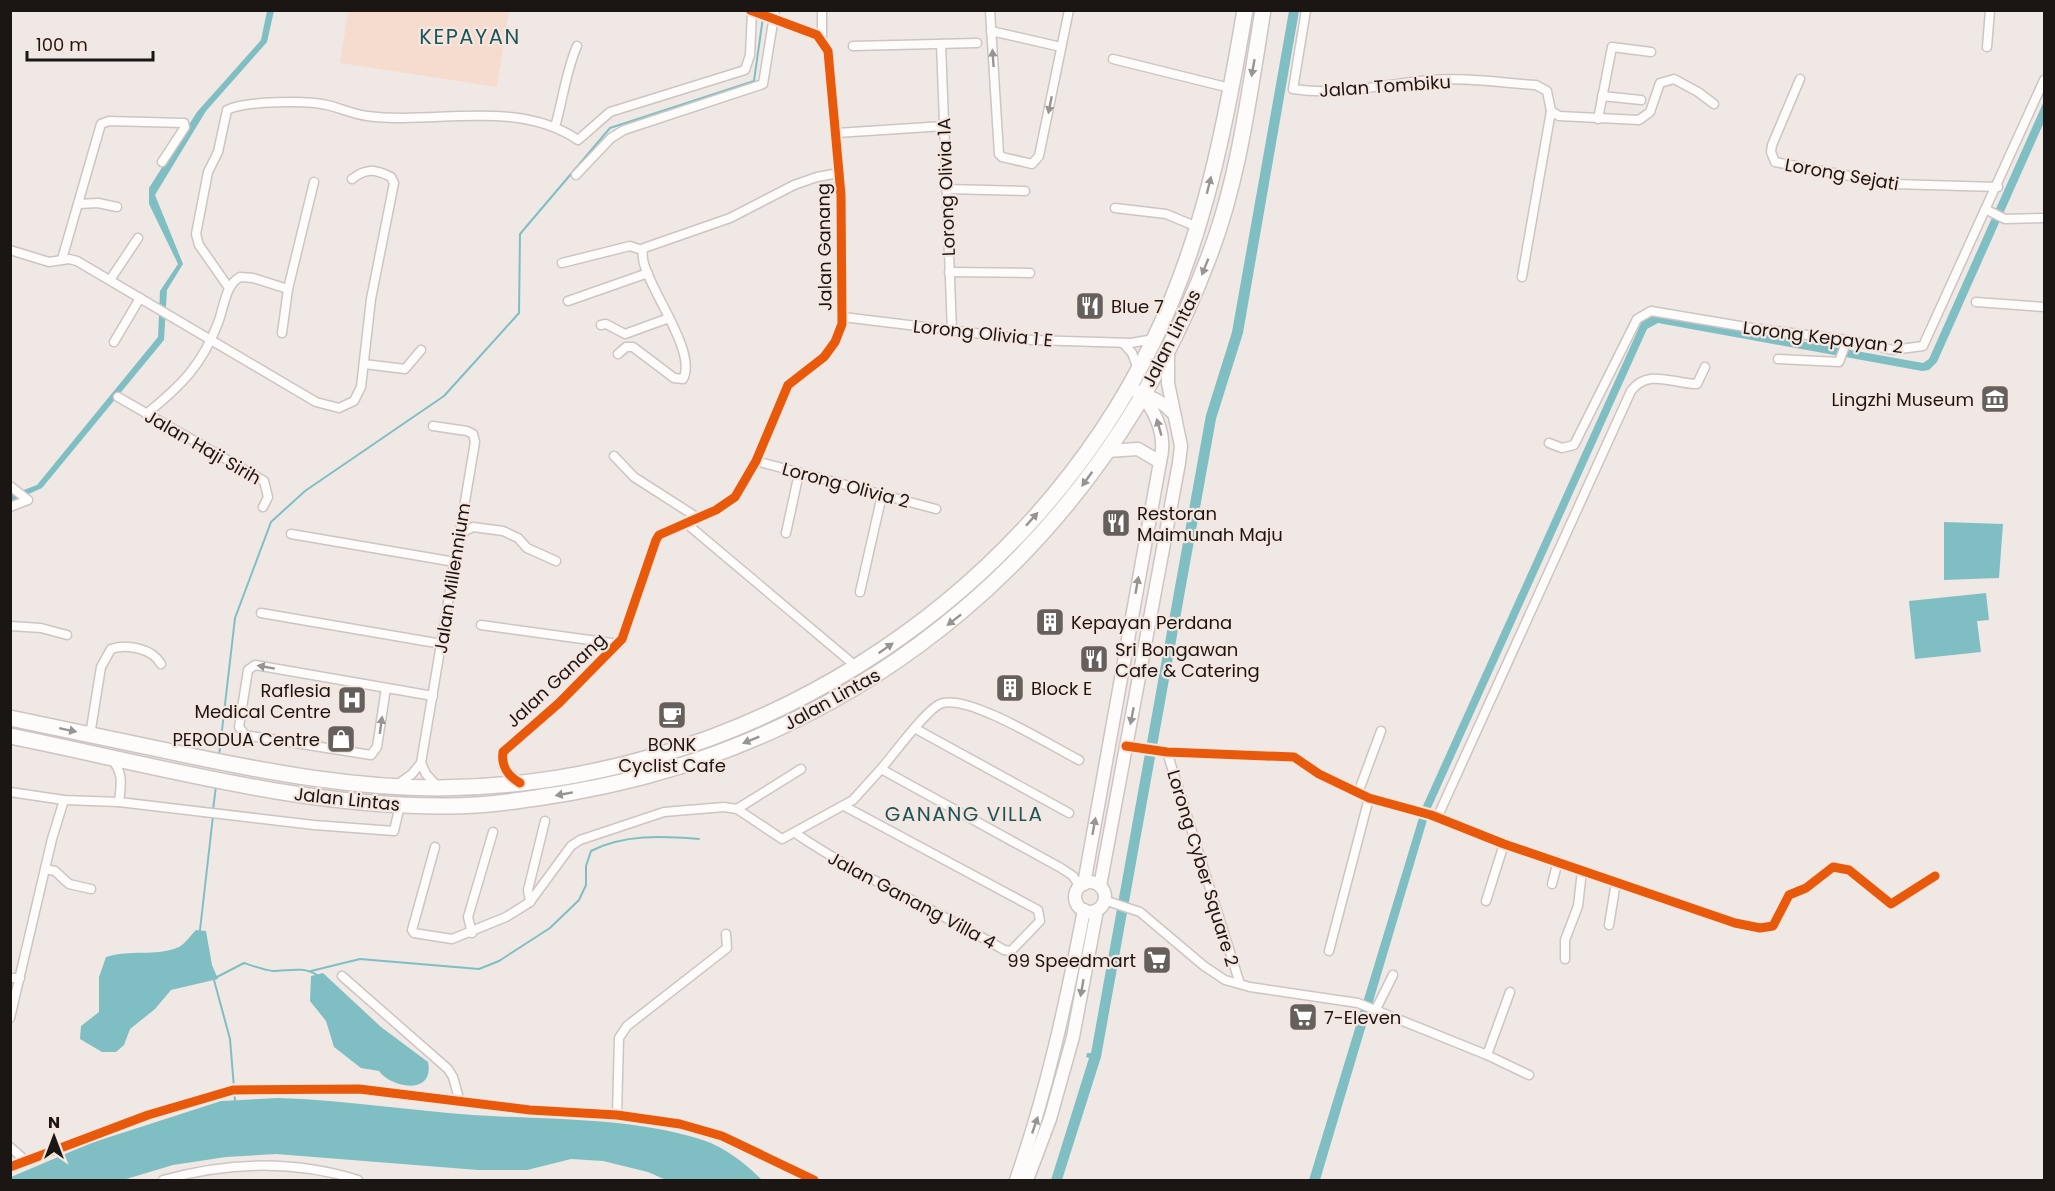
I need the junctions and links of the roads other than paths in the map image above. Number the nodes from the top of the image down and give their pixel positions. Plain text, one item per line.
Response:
1 (822, 10) edge
2 (990, 10) edge
3 (1069, 10) edge
4 (1245, 10) edge
5 (1263, 10) edge
6 (1306, 10) edge
7 (1990, 10) edge
8 (753, 12) edge
9 (774, 15) edge
10 (991, 31) junction
11 (822, 39) junction
12 (976, 43) dead end
13 (940, 44) junction
14 (577, 46) dead end
15 (853, 46) dead end
16 (1061, 47) junction
17 (1987, 47) dead end
18 (1651, 52) dead end
19 (1113, 59) dead end
20 (1800, 79) dead end
21 (2044, 80) edge
22 (1230, 88) junction
23 (1602, 96) junction
24 (1641, 100) dead end
25 (1714, 104) dead end
26 (1551, 111) junction
27 (1598, 119) junction
28 (944, 126) junction
29 (555, 127) junction
30 (837, 133) junction
31 (162, 162) dead end
32 (840, 173) junction
33 (576, 175) dead end
34 (352, 179) dead end
35 (314, 182) dead end
36 (1998, 187) junction
37 (946, 189) junction
38 (1024, 191) dead end
39 (78, 204) junction
40 (117, 207) dead end
41 (1116, 208) dead end
42 (1989, 211) junction
43 (2044, 218) edge
44 (1199, 225) junction
45 (1218, 233) junction
46 (138, 238) dead end
47 (10, 250) edge
48 (642, 250) junction
49 (62, 259) junction
50 (562, 263) dead end
51 (949, 272) junction
52 (648, 273) junction
53 (1030, 273) dead end
54 (1181, 276) junction
55 (1522, 277) dead end
56 (110, 280) junction
57 (229, 288) junction
58 (288, 289) junction
59 (140, 298) junction
60 (568, 301) dead end
61 (1976, 302) dead end
62 (2044, 307) edge
63 (843, 317) junction
64 (669, 318) junction
65 (601, 325) dead end
66 (952, 331) junction
67 (282, 333) dead end
68 (1155, 339) junction
69 (211, 341) junction
70 (114, 342) dead end
71 (1124, 343) junction
72 (1846, 343) junction
73 (421, 351) dead end
74 (1168, 351) junction
75 (618, 354) dead end
76 (1778, 359) dead end
77 (364, 364) junction
78 (1705, 367) dead end
79 (1138, 370) junction
80 (1128, 387) junction
81 (1142, 394) junction
82 (118, 397) dead end
83 (146, 414) junction
84 (1174, 414) junction
85 (433, 426) dead end
86 (1549, 443) dead end
87 (1107, 451) junction
88 (614, 456) dead end
89 (756, 461) junction
90 (1160, 462) junction
91 (799, 473) junction
92 (14, 488) edge
93 (882, 495) junction
94 (10, 507) edge
95 (263, 507) dead end
96 (936, 509) dead end
97 (698, 518) junction
98 (687, 524) junction
99 (786, 533) dead end
100 (291, 534) dead end
101 (459, 534) junction
102 (556, 561) dead end
103 (455, 562) junction
104 (860, 592) dead end
105 (261, 613) dead end
106 (481, 625) dead end
107 (10, 626) edge
108 (67, 635) dead end
109 (442, 644) junction
110 (619, 644) junction
111 (161, 664) dead end
112 (858, 668) junction
113 (386, 688) junction
114 (822, 688) junction
115 (433, 696) junction
116 (833, 702) junction
117 (10, 718) edge
118 (916, 729) junction
119 (1381, 731) dead end
120 (90, 735) junction
121 (10, 736) edge
122 (1126, 746) junction
123 (1162, 752) junction
124 (109, 756) junction
125 (1079, 760) dead end
126 (144, 763) junction
127 (421, 763) junction
128 (503, 766) junction
129 (801, 769) dead end
130 (881, 769) junction
131 (122, 778) junction
132 (520, 783) junction
133 (489, 786) junction
134 (393, 787) junction
135 (438, 788) junction
136 (10, 792) edge
137 (1358, 793) junction
138 (1369, 798) junction
139 (64, 800) junction
140 (119, 802) junction
141 (400, 805) junction
142 (844, 806) junction
143 (737, 809) junction
144 (1069, 813) dead end
145 (1434, 816) junction
146 (545, 821) dead end
147 (493, 832) dead end
148 (795, 833) junction
149 (1504, 844) junction
150 (435, 847) dead end
151 (1558, 861) junction
152 (45, 869) junction
153 (1582, 871) junction
154 (1935, 876) dead end
155 (1616, 882) junction
156 (1552, 884) dead end
157 (1082, 885) junction
158 (1100, 886) junction
159 (91, 889) dead end
160 (1109, 901) junction
161 (1486, 901) dead end
162 (530, 902) junction
163 (1090, 910) junction
164 (1609, 925) dead end
165 (472, 933) junction
166 (726, 934) dead end
167 (1329, 951) dead end
168 (1565, 959) dead end
169 (1393, 975) dead end
170 (342, 976) dead end
171 (15, 978) edge
172 (1239, 984) junction
173 (1510, 992) dead end
174 (1373, 1008) junction
175 (10, 1018) edge
176 (1487, 1055) junction
177 (1529, 1075) dead end
178 (460, 1102) junction
179 (617, 1115) junction
180 (10, 1147) edge
181 (26, 1161) junction
182 (10, 1167) edge
183 (163, 1180) edge
184 (358, 1180) edge
185 (814, 1180) edge
186 (1016, 1180) edge
187 (1027, 1180) edge

1 - 11 street, Jalan Ganang
2 - 10 street
3 - 16 street
4 - 22 highway, Jalan Lintas
5 -> 45 highway, Jalan Lintas
6 - 26 street, Jalan Tombiku
7 - 17 street
8 - 9 street
8 - 29 street
9 - 11 street
9 - 33 street
10 - 16 street
16 -> 10 street
11 - 30 street, Jalan Ganang
12 - 13 street
13 - 15 street
13 - 28 street, Lorong Olivia 1A
14 - 29 street
18 - 23 street
19 - 22 street
20 - 36 street, Lorong Sejati
21 - 36 street, Lorong Kepayan 2
44 -> 22 highway, Jalan Lintas
23 - 24 street
23 - 27 street
25 - 27 street
26 - 27 street
26 - 55 street
28 - 30 street
28 - 37 street, Lorong Olivia 1A
29 - 57 street
30 - 32 street, Jalan Ganang
31 - 39 street
32 - 48 street
32 - 63 street, Jalan Ganang
34 - 77 street
35 - 58 street
36 - 42 street, Lorong Kepayan 2
37 - 38 street
37 - 51 street, Lorong Olivia 1A
39 - 40 street
39 - 49 street
41 - 44 street
42 - 43 street
42 - 72 street, Lorong Kepayan 2
44 - 54 highway, Jalan Lintas
45 - 54 highway
45 -> 74 highway, Jalan Lintas
46 - 56 street
47 - 49 street
48 - 50 street
48 - 52 street
49 - 56 street
51 - 53 street
51 - 66 street, Lorong Olivia 1A
52 - 60 street
52 - 64 street
54 - 68 highway, Jalan Lintas
56 - 59 street
57 - 58 street
57 - 69 street
58 - 67 street
59 - 69 street
59 - 70 street
61 - 62 street
63 - 66 street, Lorong Olivia 1 E
63 - 89 street, Jalan Ganang
64 - 65 street
64 - 75 street
66 - 71 street, Lorong Olivia 1 E
68 - 71 street, Lorong Olivia 1 E
68 - 79 highway, Jalan Lintas
69 - 77 street
69 - 83 street
71 - 79 street
72 - 76 street
72 - 86 street, Lorong Kepayan 2
73 - 77 street
74 - 81 highway, Jalan Lintas
74 - 84 street
78 - 145 street
79 - 80 highway, Jalan Lintas
80 - 81 street
112 -> 80 highway, Jalan Lintas
81 - 84 street
81 - 87 highway, Jalan Lintas
90 -> 81 street
82 - 83 street, Jalan Haji Sirih
83 - 95 street, Jalan Haji Sirih
84 -> 122 street
85 - 101 street, Jalan Millennium
87 - 90 street
87 -> 116 highway, Jalan Lintas
88 - 97 street
89 - 91 street, Lorong Olivia 2
89 - 97 street, Jalan Ganang
157 -> 90 street
91 - 93 street, Lorong Olivia 2
91 - 99 street
92 - 94 street
93 - 96 street, Lorong Olivia 2
93 - 104 street
97 - 98 street, Jalan Ganang
98 - 110 street, Jalan Ganang
98 - 112 street
100 - 103 street
101 - 102 street
101 - 103 street, Jalan Millennium
103 - 109 street, Jalan Millennium
105 - 109 street
106 - 110 street
107 - 108 street
109 - 115 street, Jalan Millennium
110 - 128 street, Jalan Ganang
111 - 120 street
112 - 114 highway, Jalan Lintas
113 -> 113 street
113 - 115 street
114 - 116 highway
114 - 132 highway, Jalan Lintas
115 - 127 street, Jalan Millennium
116 -> 141 highway, Jalan Lintas
117 -> 120 highway, Jalan Lintas
118 - 125 street
118 - 130 street
118 - 144 street
119 - 137 street
120 - 134 highway, Jalan Lintas
121 - 124 highway, Jalan Lintas
122 - 123 street
122 - 158 street
123 - 137 street
123 - 172 street, Lorong Cyber Square 2
124 - 126 highway, Jalan Lintas
124 - 131 street
126 - 131 street
126 - 141 highway, Jalan Lintas
127 - 134 street
127 - 135 street
128 - 132 street
128 - 133 street, Jalan Ganang
129 - 143 street
130 - 142 street
130 - 157 street
131 - 140 street
132 - 133 highway, Jalan Lintas
133 - 135 highway, Jalan Lintas
134 - 135 highway, Jalan Lintas
136 - 139 street
137 - 138 street
138 - 145 street
138 - 167 street
139 - 140 street
139 - 152 street
140 - 141 street
142 - 148 street
142 - 148 street, Jalan Ganang Villa 4
143 - 148 street
143 - 162 street
145 - 149 street
146 - 162 street
147 - 165 street
149 - 151 street
149 - 161 street
150 - 165 street
151 - 153 street
151 - 156 street
152 - 159 street
152 - 171 street
153 - 155 street
153 - 168 street
154 - 155 street
155 - 164 street
157 - 158 street
157 - 163 street
158 - 160 street
160 - 163 street
160 - 172 street
162 - 165 street
186 -> 163 street
163 -> 187 street
166 - 179 street
169 - 174 street
170 - 178 street
171 - 175 street
172 - 174 street
173 - 176 street
174 - 176 street
176 - 177 street
178 - 179 street
178 - 181 street
179 - 185 street
180 - 181 street
181 - 182 street
183 - 184 street

